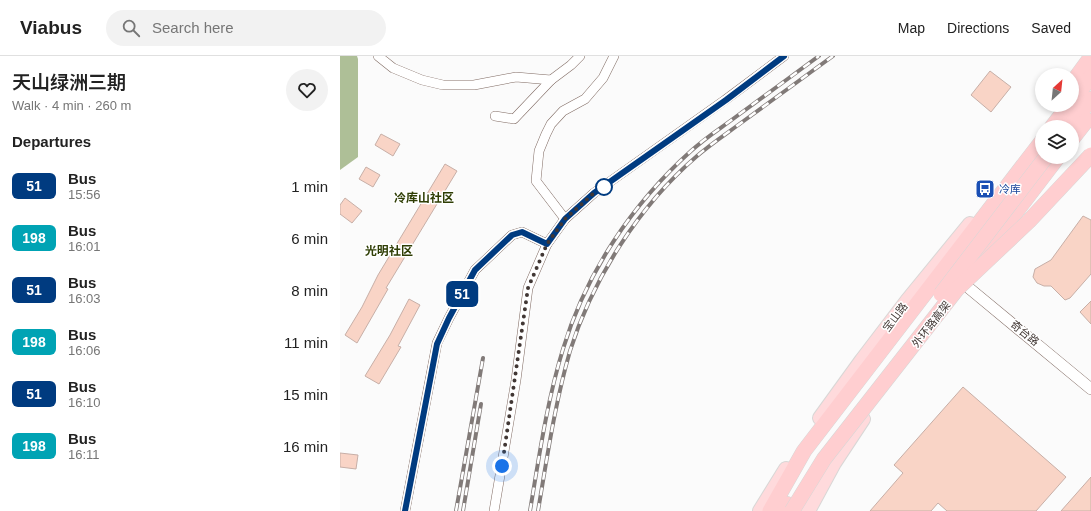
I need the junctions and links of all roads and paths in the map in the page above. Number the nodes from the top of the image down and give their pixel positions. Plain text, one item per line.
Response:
1 (378, 56) edge
2 (580, 56) edge
3 (614, 56) edge
4 (784, 56) edge
5 (1091, 57) edge
6 (1091, 68) edge
7 (1079, 73) edge
8 (1091, 76) edge
9 (551, 80) junction
10 (1079, 84) edge
11 (1091, 88) edge
12 (1079, 92) edge
13 (1091, 99) edge
14 (1058, 112) edge
15 (1064, 112) edge
16 (1091, 115) edge
17 (495, 116) dead end
18 (1051, 120) edge
19 (1057, 120) edge
20 (1067, 120) edge
21 (1074, 120) edge
22 (1079, 130) edge
23 (1035, 137) edge
24 (1035, 141) edge
25 (1035, 149) edge
26 (1091, 155) edge
27 (1035, 163) edge
28 (1091, 163) edge
29 (1041, 164) edge
30 (1053, 164) edge
31 (1011, 173) junction
32 (565, 219) junction
33 (547, 244) junction
34 (958, 278) junction
35 (1091, 389) edge
36 (777, 510) edge
37 (405, 511) edge
38 (494, 511) edge
39 (802, 511) edge
40 (808, 511) edge

1 - 9 street
2 - 9 street
3 - 32 street
4 - 32 street
5 - 7 highway
6 - 10 main road
8 - 12 highway
9 - 17 street
11 - 20 main road
13 - 21 highway
14 - 18 main road
15 - 19 highway
16 - 22 highway
23 - 31 highway
24 - 31 main road, 宝山路
25 - 36 highway
26 - 36 highway, 外环路高架, bridge
27 - 34 main road
28 - 39 highway, 外环路高架
29 - 36 highway, bridge
30 - 34 highway
31 - 36 main road, 宝山路
32 - 33 street
33 - 37 street
33 - 38 street
34 - 35 street, 奇台路
34 - 40 main road

